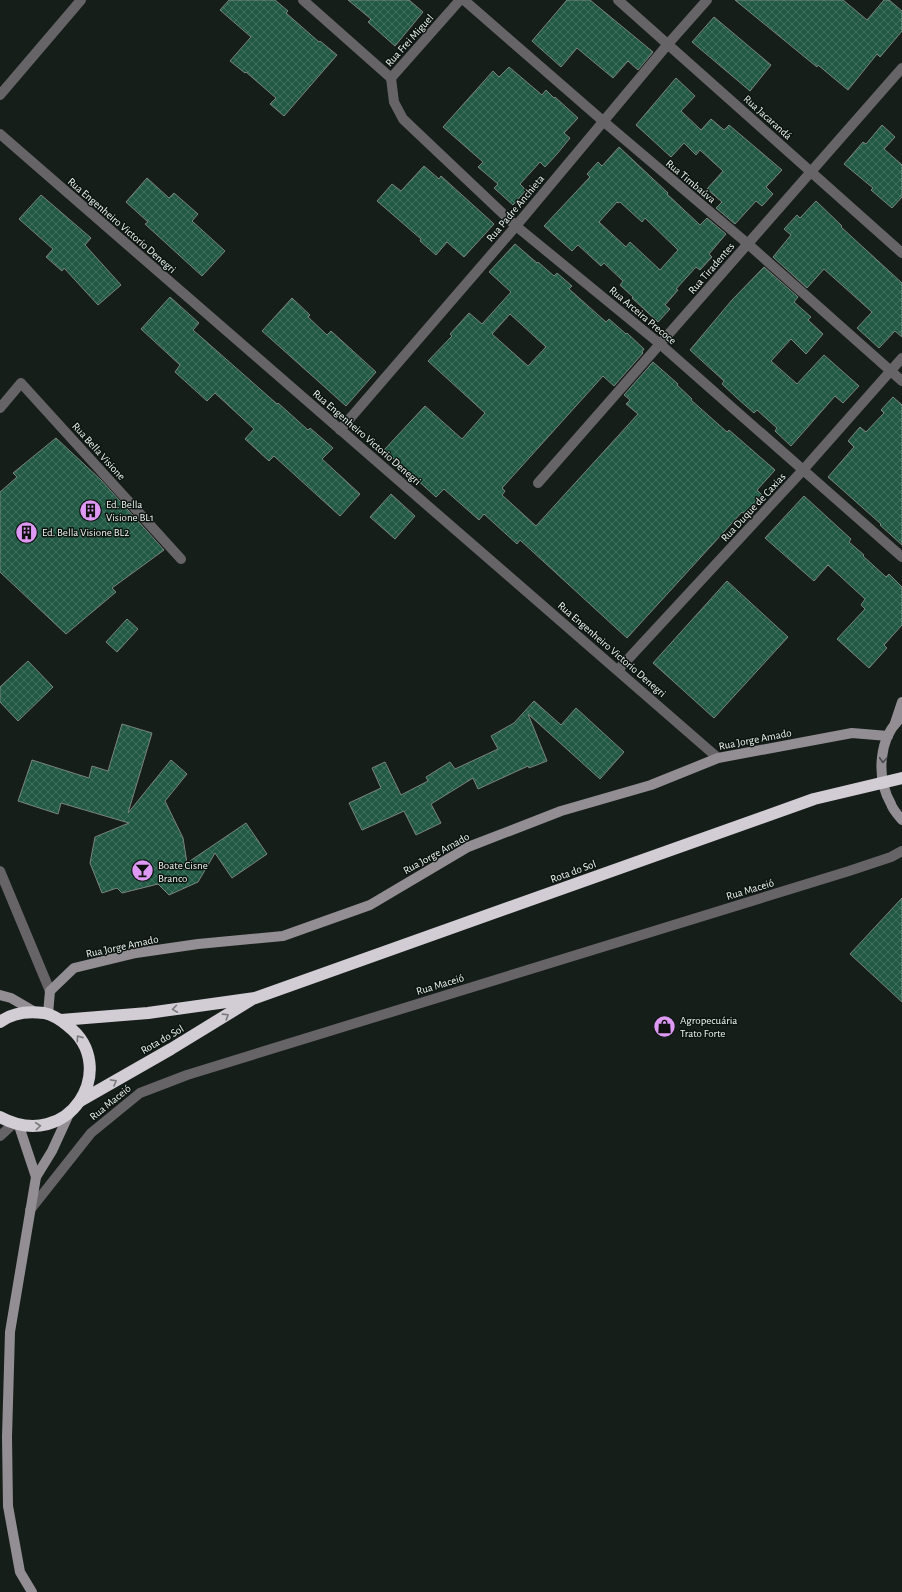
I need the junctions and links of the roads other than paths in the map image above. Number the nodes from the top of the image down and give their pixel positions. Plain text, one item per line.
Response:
1 (81, 0) edge
2 (303, 0) edge
3 (460, 0) edge
4 (464, 0) edge
5 (618, 0) edge
6 (707, 0) edge
7 (668, 44) junction
8 (902, 68) edge
9 (391, 78) junction
10 (0, 95) edge
11 (603, 121) junction
12 (0, 134) edge
13 (812, 172) junction
14 (516, 226) junction
15 (748, 244) junction
16 (902, 252) edge
17 (660, 344) junction
18 (902, 358) edge
19 (891, 371) junction
20 (902, 381) edge
21 (0, 408) edge
22 (340, 430) junction
23 (803, 470) junction
24 (538, 482) dead end
25 (902, 557) edge
26 (181, 559) dead end
27 (618, 670) junction
28 (902, 702) edge
29 (898, 720) edge
30 (888, 736) junction
31 (718, 758) junction
32 (902, 778) edge
33 (882, 782) junction
34 (902, 820) edge
35 (902, 851) edge
36 (0, 871) edge
37 (50, 991) junction
38 (0, 995) edge
39 (255, 998) junction
40 (35, 1012) junction
41 (48, 1014) junction
42 (61, 1020) junction
43 (0, 1022) edge
44 (80, 1101) junction
45 (69, 1114) junction
46 (0, 1117) edge
47 (16, 1125) junction
48 (0, 1136) edge
49 (36, 1177) junction
50 (30, 1210) junction
51 (32, 1592) edge

1 - 10 street
2 - 9 street
3 - 9 street, Rua Frei Miguel
4 - 11 street, Rua Timbaúva
5 - 7 street, Rua Jacarandá
6 - 7 street, Rua Padre Anchieta
7 - 11 street, Rua Padre Anchieta
7 - 13 street, Rua Jacarandá
8 - 13 street, Rua Tiradentes
9 - 14 street, Rua Arceira Precoce
11 - 14 street, Rua Padre Anchieta
11 - 15 street, Rua Timbaúva
12 - 22 street, Rua Engenheiro Victorio Denegri
13 - 15 street, Rua Tiradentes
13 - 16 street, Rua Jacarandá
14 - 17 street, Rua Arceira Precoce
14 - 22 street, Rua Padre Anchieta
15 - 17 street, Rua Tiradentes
15 - 19 street, Rua Timbaúva
17 - 23 street, Rua Arceira Precoce
17 - 24 street, Rua Tiradentes
18 - 19 street, Rua Duque de Caxias
19 - 20 street, Rua Timbaúva
19 - 23 street, Rua Duque de Caxias
21 - 26 street, Rua Bella Visione
22 - 27 street, Rua Engenheiro Victorio Denegri
23 - 25 street, Rua Arceira Precoce
23 - 27 street, Rua Duque de Caxias
27 - 31 street, Rua Engenheiro Victorio Denegri
28 - 29 street
29 - 30 street
30 - 31 street, Rua Jorge Amado
30 -> 33 street
31 - 37 street, Rua Jorge Amado
32 - 33 highway, Rota do Sol
33 - 34 street
33 - 39 highway, Rota do Sol
35 - 50 street, Rua Maceió
36 - 37 street
37 - 41 street
38 - 40 street
39 -> 42 highway, Rota do Sol
44 -> 39 highway, Rota do Sol
40 - 41 highway
40 - 43 highway
41 - 42 highway
44 -> 42 highway
44 - 45 highway
47 -> 45 highway
45 - 49 street
46 - 47 highway
47 - 48 street
47 - 49 street
49 - 50 street
50 - 51 street

